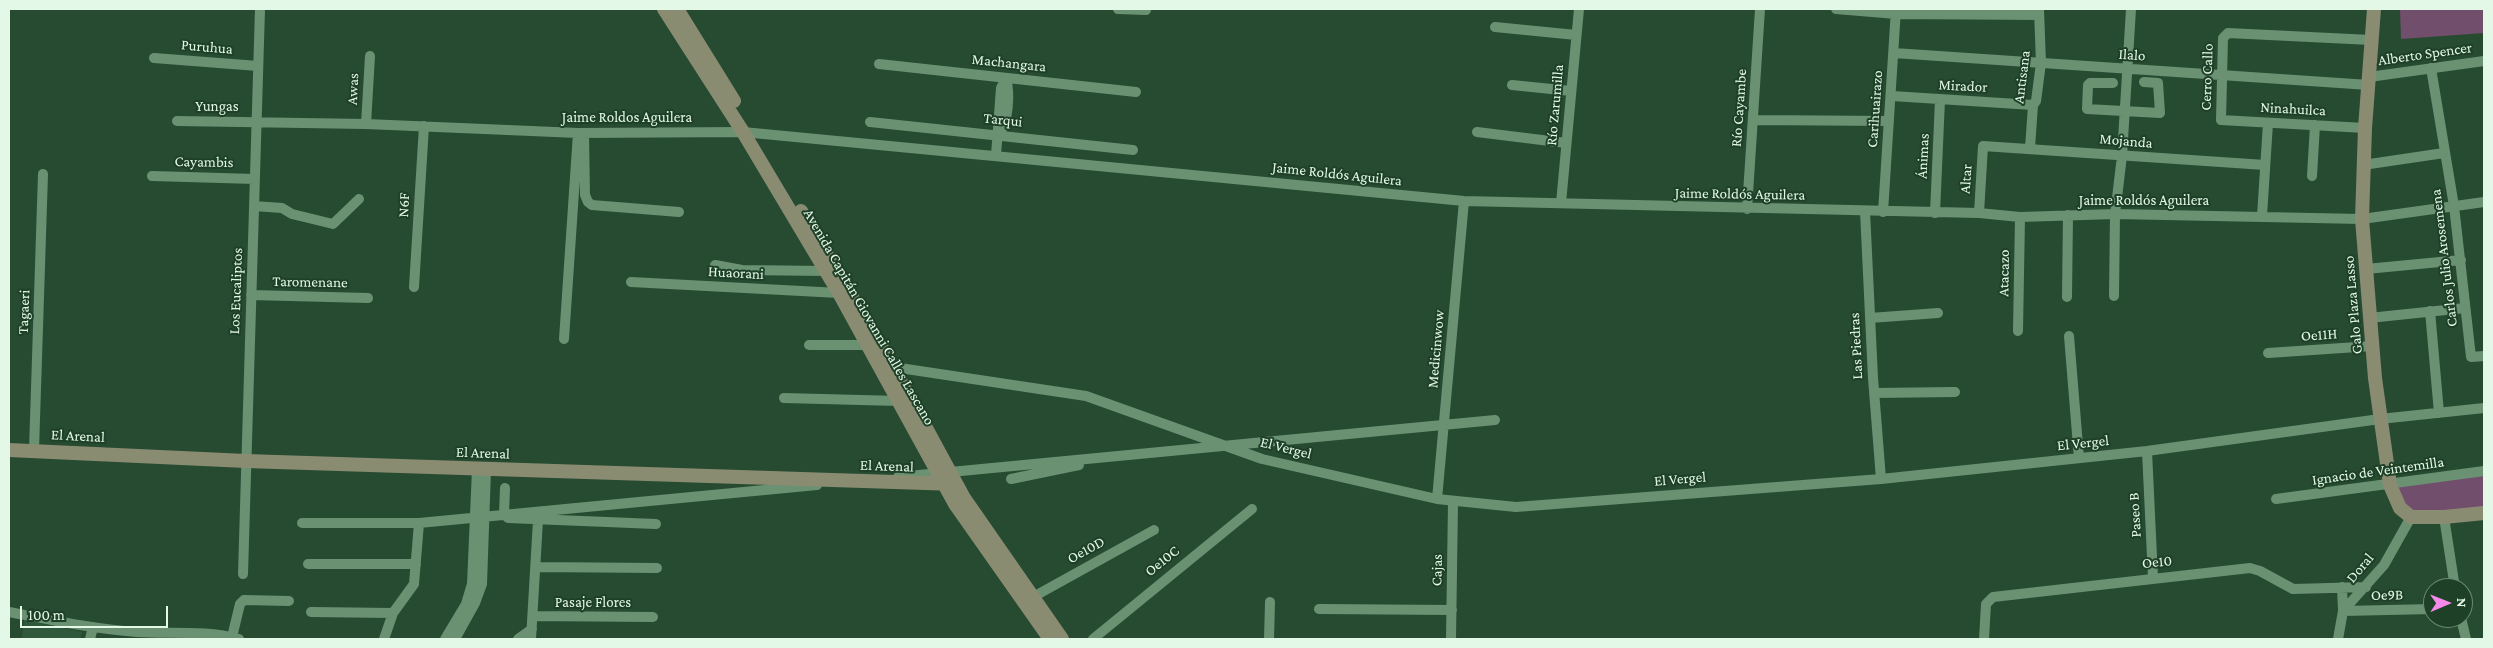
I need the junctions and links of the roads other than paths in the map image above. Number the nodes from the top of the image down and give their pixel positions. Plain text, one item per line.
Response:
1 (260, 9) edge
2 (664, 9) edge
3 (677, 9) edge
4 (1118, 9) edge
5 (1579, 9) edge
6 (1760, 9) edge
7 (1836, 9) edge
8 (2131, 9) edge
9 (2374, 9) edge
10 (1146, 10) dead end
11 (1896, 12) edge
12 (2039, 12) edge
13 (1495, 27) dead end
14 (1576, 35) junction
15 (2372, 40) junction
16 (1894, 53) junction
17 (370, 56) dead end
18 (154, 58) dead end
19 (2484, 61) edge
20 (2040, 63) junction
21 (879, 64) dead end
22 (258, 66) junction
23 (2431, 68) junction
24 (2128, 70) junction
25 (2221, 75) junction
26 (1006, 78) junction
27 (2369, 81) junction
28 (2144, 82) dead end
29 (2113, 83) dead end
30 (1512, 85) dead end
31 (1571, 91) junction
32 (1136, 92) dead end
33 (1892, 96) junction
34 (1940, 100) junction
35 (2033, 105) junction
36 (2125, 110) junction
37 (1753, 120) junction
38 (2221, 120) joint
39 (177, 121) dead end
40 (257, 121) junction
41 (1889, 121) junction
42 (870, 122) dead end
43 (2268, 123) junction
44 (366, 124) junction
45 (2315, 125) junction
46 (424, 126) junction
47 (2365, 128) junction
48 (1477, 132) dead end
49 (581, 133) junction
50 (749, 133) junction
51 (998, 135) junction
52 (1566, 143) junction
53 (1983, 146) joint
54 (2030, 148) junction
55 (1133, 150) dead end
56 (2444, 153) junction
57 (996, 155) junction
58 (2122, 156) junction
59 (2265, 165) junction
60 (2363, 165) junction
61 (43, 174) dead end
62 (152, 176) dead end
63 (2312, 176) dead end
64 (255, 179) junction
65 (360, 199) dead end
66 (1464, 201) junction
67 (2484, 202) edge
68 (1561, 203) junction
69 (254, 206) junction
70 (2454, 206) junction
71 (1747, 209) junction
72 (1864, 211) junction
73 (679, 212) dead end
74 (1883, 212) junction
75 (1935, 213) junction
76 (1979, 214) junction
77 (2115, 214) junction
78 (2068, 215) junction
79 (2262, 216) junction
80 (2020, 217) junction
81 (2362, 219) junction
82 (2461, 260) junction
83 (715, 265) dead end
84 (2366, 269) junction
85 (826, 271) junction
86 (631, 282) dead end
87 (414, 287) dead end
88 (839, 293) junction
89 (251, 296) junction
90 (2114, 296) dead end
91 (2067, 297) dead end
92 (368, 298) dead end
93 (2465, 308) junction
94 (2430, 311) junction
95 (1938, 312) dead end
96 (1870, 318) junction
97 (2369, 318) junction
98 (2018, 331) dead end
99 (2068, 336) dead end
100 (564, 339) dead end
101 (868, 345) junction
102 (809, 346) dead end
103 (2372, 346) junction
104 (2268, 353) dead end
105 (2484, 356) edge
106 (893, 367) junction
107 (1955, 392) dead end
108 (1874, 393) junction
109 (784, 398) dead end
110 (899, 401) junction
111 (2484, 408) edge
112 (2439, 413) junction
113 (2380, 419) junction
114 (1495, 420) dead end
115 (1207, 440) junction
116 (9, 450) edge
117 (34, 450) junction
118 (2147, 450) junction
119 (2079, 458) junction
120 (246, 461) junction
121 (482, 469) junction
122 (2484, 471) edge
123 (1011, 479) dead end
124 (1881, 479) junction
125 (949, 484) junction
126 (2390, 485) junction
127 (505, 488) dead end
128 (1437, 499) junction
129 (2276, 500) dead end
130 (1453, 502) junction
131 (1252, 509) dead end
132 (2484, 513) edge
133 (2411, 517) junction
134 (2444, 517) junction
135 (538, 520) junction
136 (302, 523) dead end
137 (419, 523) junction
138 (656, 524) dead end
139 (1154, 530) dead end
140 (308, 564) dead end
141 (416, 564) junction
142 (536, 567) junction
143 (657, 568) dead end
144 (243, 574) dead end
145 (2153, 578) junction
146 (2453, 578) edge
147 (2366, 587) junction
148 (2342, 588) junction
149 (1033, 597) junction
150 (289, 601) dead end
151 (1270, 602) dead end
152 (1319, 609) dead end
153 (2423, 609) edge
154 (1452, 610) junction
155 (2343, 611) junction
156 (9, 612) edge
157 (311, 612) dead end
158 (393, 612) junction
159 (533, 616) junction
160 (653, 617) dead end
161 (456, 626) junction
162 (94, 627) junction
163 (532, 634) edge
164 (236, 638) edge
165 (90, 639) edge
166 (384, 639) edge
167 (445, 639) edge
168 (455, 639) edge
169 (518, 639) edge
170 (1050, 639) edge
171 (1062, 639) edge
172 (1093, 639) edge
173 (1269, 639) edge
174 (1452, 639) edge
175 (1984, 639) edge
176 (2338, 639) edge

1 - 22 street, Los Eucaliptos
2 - 50 street, Avenida Capitán Giovanni Calles Lascano
3 - 50 street, Avenida Capitán Giovanni Calles Lascano
4 - 10 street
5 - 14 street, Río Zarumilla
6 - 37 street, Río Cayambe
7 - 11 street
8 - 24 street
9 - 15 street, Galo Plaza Lasso
11 - 12 street
11 - 16 street, Carihuairazo
12 - 20 street, Antisana
13 - 14 street
14 - 31 street, Río Zarumilla
15 - 25 street, Cerro Callo
15 - 27 street, Galo Plaza Lasso
16 - 20 street, Ilalo
16 - 33 street, Carihuairazo
17 - 44 street, Awas
18 - 22 street, Puruhua
19 - 23 street, Alberto Spencer
20 - 24 street, Ilalo
20 - 35 street, Antisana
21 - 26 street, Machangara
22 - 40 street, Los Eucaliptos
23 - 27 street, Alberto Spencer
23 - 56 street, Carlos Julio Arosemena
24 - 25 street, Ilalo
24 - 36 street
25 - 27 street, Ilalo
25 - 38 street, Cerro Callo
26 - 32 street, Machangara
26 - 51 street
27 - 47 street, Galo Plaza Lasso
28 - 36 street
29 - 36 street
30 - 31 street
31 - 52 street, Río Zarumilla
33 - 34 street, Mirador
33 - 41 street, Carihuairazo
34 - 35 street, Mirador
34 - 75 street, Ánimas
35 - 54 street, Antisana
36 - 58 street
37 - 41 street
37 - 71 street, Río Cayambe
38 - 43 street, Ninahuilca
39 - 40 street, Yungas
40 - 44 street, Jaime Roldos Aguilera
40 - 64 street, Los Eucaliptos
41 - 74 street, Carihuairazo
42 - 51 street, Tarqui
43 - 45 street, Ninahuilca
43 - 59 street
44 - 46 street, Jaime Roldos Aguilera
45 - 47 street, Ninahuilca
45 - 63 street
46 - 49 street, Jaime Roldos Aguilera
46 - 87 street, N6F
47 - 60 street, Galo Plaza Lasso
48 - 52 street
49 - 50 street, Jaime Roldos Aguilera
49 - 73 street
49 - 100 street
50 - 57 street, Jaime Roldos Aguilera
50 - 85 street, Avenida Capitán Giovanni Calles Lascano
50 - 106 street, Avenida Capitán Giovanni Calles Lascano
51 - 55 street, Tarqui
51 - 57 street
52 - 68 street, Río Zarumilla
53 - 54 street, Mojanda
53 - 76 street, Altar
54 - 58 street, Mojanda
56 - 60 street
56 - 70 street, Carlos Julio Arosemena
57 - 66 street, Jaime Roldós Aguilera
58 - 59 street, Mojanda
58 - 77 street
59 - 79 street
60 - 81 street, Galo Plaza Lasso
61 - 117 street, Tagaeri
62 - 64 street, Cayambis
64 - 69 street, Los Eucaliptos
65 - 69 street
66 - 68 street, Jaime Roldós Aguilera
66 - 128 street, Medicinwow
67 - 70 street, Jaime Roldós Aguilera
68 - 71 street, Jaime Roldós Aguilera
69 - 89 street, Los Eucaliptos
70 - 81 street, Jaime Roldós Aguilera
70 - 82 street, Carlos Julio Arosemena
71 - 72 street, Jaime Roldós Aguilera
72 - 74 street, Jaime Roldós Aguilera
72 - 96 street, Las Piedras
74 - 75 street, Jaime Roldós Aguilera
75 - 76 street, Jaime Roldós Aguilera
76 - 80 street, Jaime Roldós Aguilera
77 - 78 street, Jaime Roldós Aguilera
77 - 79 street, Jaime Roldós Aguilera
77 - 90 street
78 - 80 street, Jaime Roldós Aguilera
78 - 91 street
79 - 81 street, Jaime Roldós Aguilera
80 - 98 street, Atacazo
81 - 84 street, Galo Plaza Lasso
82 - 84 street
82 - 93 street, Carlos Julio Arosemena
83 - 85 street
84 - 97 street, Galo Plaza Lasso
85 - 88 street, Avenida Capitán Giovanni Calles Lascano
86 - 88 street, Huaorani
88 - 101 street, Avenida Capitán Giovanni Calles Lascano
89 - 92 street, Taromenane
89 - 120 street, Los Eucaliptos
93 - 94 street
93 - 105 street, Carlos Julio Arosemena
94 - 97 street
94 - 112 street
95 - 96 street
96 - 108 street, Las Piedras
97 - 103 street, Galo Plaza Lasso
99 - 119 street
101 - 102 street
101 - 110 street, Avenida Capitán Giovanni Calles Lascano
103 - 104 street, Oe11H
103 - 113 street, Galo Plaza Lasso
106 - 115 street, El Vergel
106 - 125 street, Avenida Capitán Giovanni Calles Lascano
107 - 108 street
108 - 124 street, Las Piedras
109 - 110 street
110 - 125 street, Avenida Capitán Giovanni Calles Lascano
111 - 112 street, El Vergel
112 - 113 street, El Vergel
113 - 118 street, El Vergel
113 - 126 street, Galo Plaza Lasso
114 - 137 street
115 - 123 street
115 - 128 street, El Vergel
116 - 117 street, El Arenal
117 - 120 street, El Arenal
118 - 119 street, El Vergel
118 - 145 street, Paseo B
119 - 124 street, El Vergel
120 - 121 street, El Arenal
120 - 144 street, Los Eucaliptos
121 - 125 street, El Arenal
121 - 161 street
122 - 126 street, Ignacio de Veintemilla
124 - 130 street, El Vergel
125 - 149 street, Avenida Capitán Giovanni Calles Lascano
125 - 170 street, Avenida Capitán Giovanni Calles Lascano
126 - 129 street, Ignacio de Veintemilla
126 - 133 street, Galo Plaza Lasso
127 - 135 street
128 - 130 street, El Vergel
130 - 154 street, Cajas
131 - 172 street, Oe10C
132 - 134 street
133 - 134 street
133 - 147 street, Doral
134 - 146 street
135 - 138 street
135 - 142 street
136 - 137 street
137 - 141 street
139 - 149 street, Oe10D
140 - 141 street
141 - 158 street
142 - 143 street
142 - 159 street
145 - 148 street, Oe10
145 - 175 street, Oe10
147 - 148 street, Oe10
147 - 155 street, Doral
148 - 155 street
149 - 171 street, Avenida Capitán Giovanni Calles Lascano
150 - 164 street
151 - 173 street
152 - 154 street
153 - 155 street, Oe9B
154 - 174 street, Cajas
155 - 176 street
156 - 162 street
157 - 158 street
158 - 166 street
159 - 160 street, Pasaje Flores
159 - 163 street
161 - 167 street
161 - 168 street
162 - 164 street
162 - 165 street
163 - 169 street

